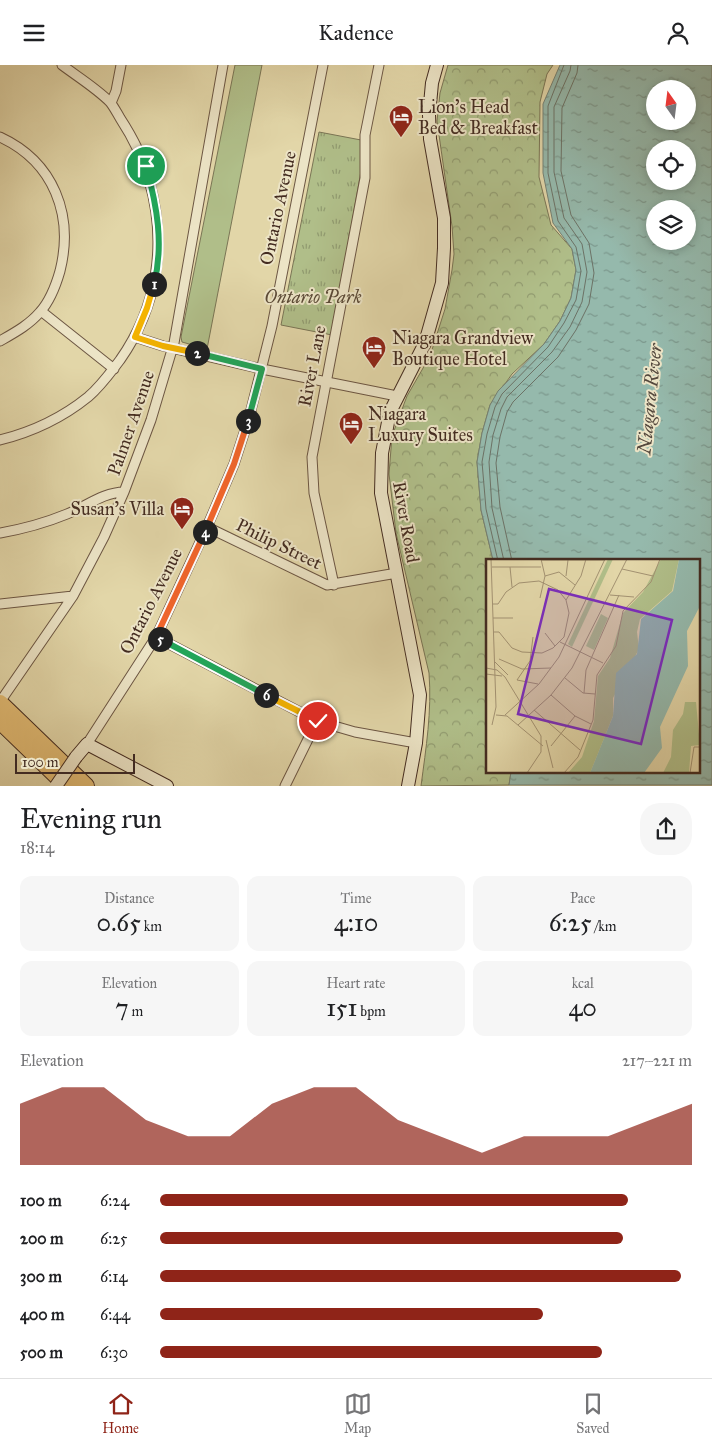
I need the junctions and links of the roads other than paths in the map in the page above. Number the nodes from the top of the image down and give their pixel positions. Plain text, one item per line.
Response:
1 (62, 65) edge
2 (121, 65) edge
3 (222, 65) edge
4 (323, 65) edge
5 (379, 65) edge
6 (437, 65) edge
7 (110, 103) junction
8 (0, 137) edge
9 (41, 311) junction
10 (135, 337) junction
11 (0, 341) edge
12 (173, 349) junction
13 (114, 369) junction
14 (262, 369) junction
15 (326, 382) junction
16 (398, 396) junction
17 (0, 440) edge
18 (124, 493) junction
19 (207, 527) junction
20 (0, 533) edge
21 (397, 573) junction
22 (334, 585) junction
23 (74, 596) junction
24 (0, 604) edge
25 (156, 637) junction
26 (2, 700) edge
27 (0, 721) edge
28 (318, 721) junction
29 (416, 743) junction
30 (87, 744) junction
31 (56, 785) edge
32 (67, 785) edge
33 (86, 785) edge
34 (167, 785) edge
35 (285, 785) edge
36 (408, 785) edge

1 - 7 street
2 - 7 street
3 - 12 street, Palmer Avenue
4 - 14 street, Ontario Avenue
5 - 15 street, River Lane
6 - 16 main road, River Road
7 - 10 street
8 - 9 street
9 - 11 street
9 - 13 street
10 - 12 street
10 - 13 street
12 - 14 street
12 - 18 street, Palmer Avenue
13 - 17 street
14 - 15 street
14 - 19 street, Ontario Avenue
15 - 16 street
15 - 22 street, River Lane
16 - 21 main road, River Road
18 - 20 street
18 - 23 street, Palmer Avenue
19 - 22 street, Philip Street
19 - 25 street, Ontario Avenue
21 - 22 street, Philip Street
21 - 29 main road, River Road
23 - 24 street
23 - 26 street, Palmer Avenue
25 - 28 street
25 - 30 street, Ontario Avenue
26 - 33 highway
27 - 32 highway
28 - 29 street
28 - 35 street
29 - 36 main road, River Road
30 - 31 main road, Ontario Avenue, bridge
30 - 34 main road

